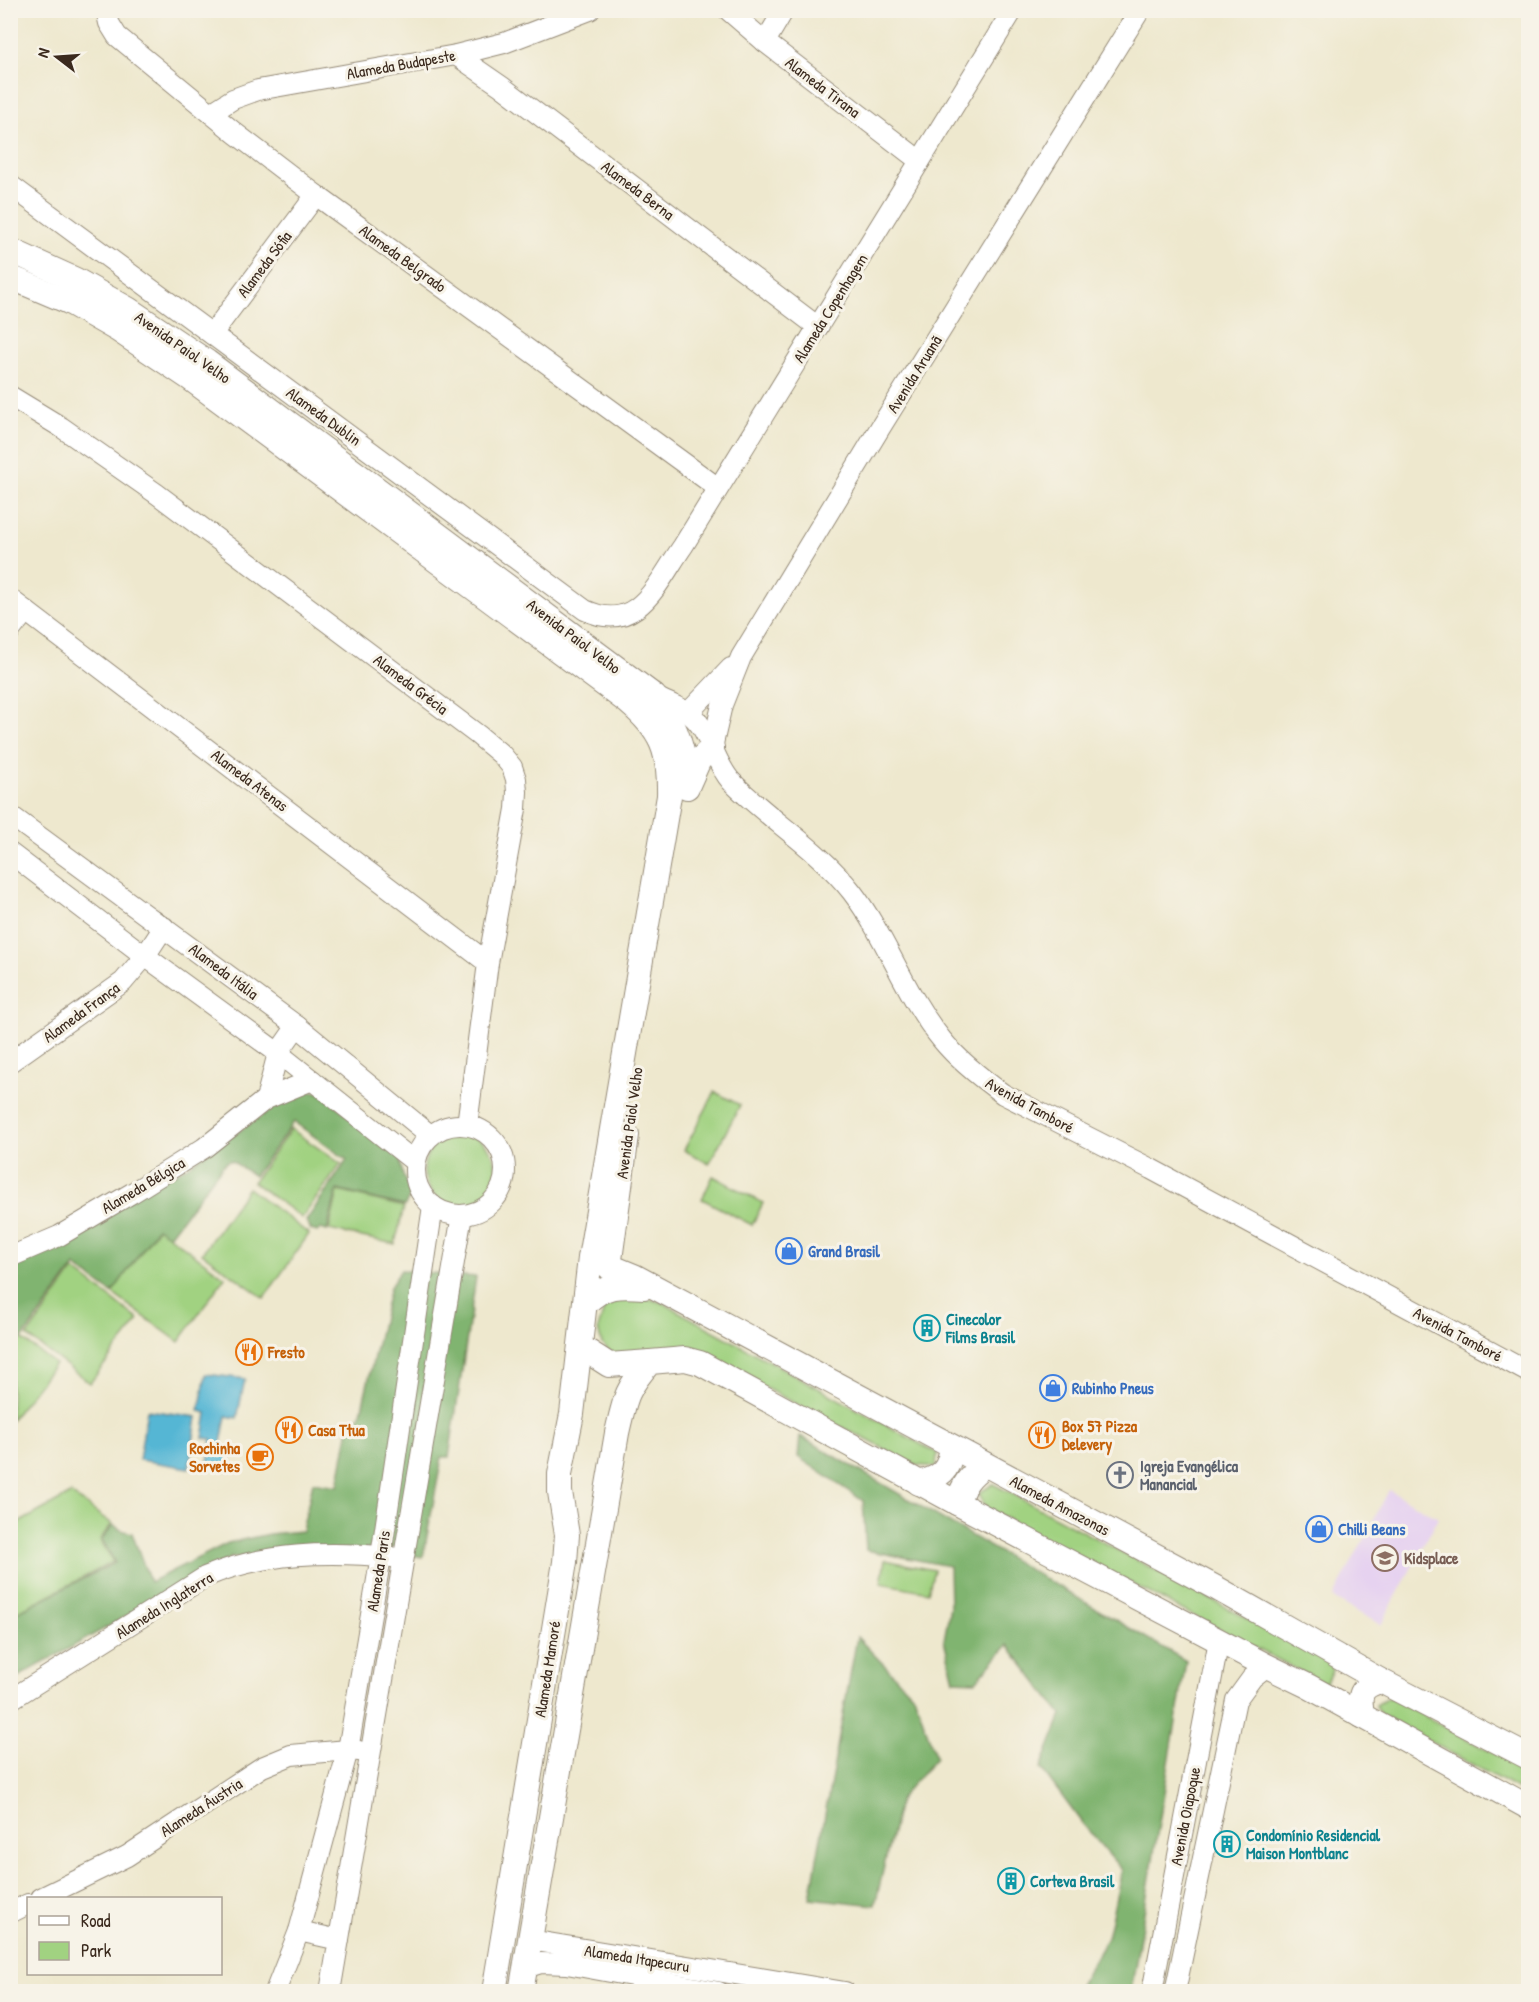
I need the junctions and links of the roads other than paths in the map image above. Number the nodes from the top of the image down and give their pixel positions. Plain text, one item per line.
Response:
1 (106, 10) edge
2 (590, 10) edge
3 (728, 10) edge
4 (784, 10) edge
5 (1013, 10) edge
6 (1140, 10) edge
7 (561, 16) edge
8 (765, 42) junction
9 (456, 55) junction
10 (211, 113) junction
11 (920, 161) junction
12 (10, 184) edge
13 (316, 195) junction
14 (10, 250) edge
15 (10, 277) edge
16 (818, 327) junction
17 (212, 334) junction
18 (10, 396) edge
19 (718, 488) junction
20 (644, 603) joint
21 (18, 605) edge
22 (10, 631) edge
23 (741, 657) junction
24 (654, 696) junction
25 (688, 713) junction
26 (712, 748) junction
27 (686, 789) junction
28 (10, 815) edge
29 (10, 853) edge
30 (164, 927) junction
31 (145, 956) junction
32 (488, 963) junction
33 (297, 1026) junction
34 (278, 1053) junction
35 (10, 1062) edge
36 (312, 1080) junction
37 (266, 1099) junction
38 (466, 1125) junction
39 (430, 1135) junction
40 (415, 1162) junction
41 (433, 1206) junction
42 (462, 1215) junction
43 (10, 1257) edge
44 (600, 1262) junction
45 (653, 1288) junction
46 (585, 1304) junction
47 (581, 1347) junction
48 (650, 1362) junction
49 (1528, 1372) edge
50 (952, 1448) junction
51 (985, 1465) junction
52 (919, 1483) junction
53 (957, 1503) junction
54 (381, 1556) junction
55 (404, 1558) junction
56 (1220, 1640) junction
57 (551, 1648) junction
58 (579, 1651) junction
59 (1344, 1659) junction
60 (1267, 1666) junction
61 (1382, 1681) junction
62 (1209, 1687) junction
63 (1324, 1695) junction
64 (10, 1700) edge
65 (1236, 1700) junction
66 (1362, 1716) junction
67 (348, 1750) junction
68 (371, 1752) junction
69 (1528, 1757) edge
70 (1528, 1807) edge
71 (45, 1897) edge
72 (27, 1905) edge
73 (10, 1913) edge
74 (299, 1931) junction
75 (339, 1940) junction
76 (530, 1940) junction
77 (569, 1956) junction
78 (525, 1968) junction
79 (275, 1992) edge
80 (330, 1992) edge
81 (494, 1992) edge
82 (521, 1992) edge
83 (719, 1992) edge
84 (845, 1992) edge
85 (1152, 1992) edge
86 (1175, 1992) edge

1 - 10 street, Alameda Belgrado
2 - 7 street, Alameda Budapeste
3 - 8 street, Alameda Tirana
4 - 8 street
5 - 11 street, Alameda Copenhagem
6 - 23 street, Avenida Aruanã
7 - 9 street, Alameda Budapeste
8 - 11 street, Alameda Tirana
9 - 10 street, Alameda Budapeste
9 - 16 street, Alameda Berna
10 - 13 street, Alameda Belgrado
11 - 16 street, Alameda Copenhagem
12 - 17 street, Alameda Dublin
13 - 17 street, Alameda Sófia
13 - 19 street, Alameda Belgrado
14 - 24 main road, Avenida Paiol Velho
15 - 44 main road, Avenida Paiol Velho
16 - 19 street, Alameda Copenhagem
17 - 20 street, Alameda Dublin
18 - 32 street, Alameda Grécia
19 - 20 street, Alameda Copenhagem
21 - 22 street
21 - 32 street, Alameda Atenas
23 - 25 street
23 - 26 street, Avenida Aruanã
24 - 25 street, Avenida Tamboré
24 - 27 main road, Avenida Paiol Velho
25 - 26 street, Avenida Tamboré
26 - 27 main road
26 - 49 street, Avenida Tamboré
27 - 44 main road, Avenida Paiol Velho
28 - 30 street, Alameda Itália
29 - 31 street, Alameda Itália
30 - 31 street, Alameda França
30 - 33 street, Alameda Itália
31 - 34 street, Alameda Itália
31 - 35 street, Alameda França
32 - 38 street, Alameda Grécia
33 - 34 street
33 - 39 street, Alameda Itália
34 - 36 street, Alameda Itália
34 - 37 street
36 - 37 street, Alameda Bélgica
36 - 40 street, Alameda Itália
37 - 43 street, Alameda Bélgica
38 - 39 street
38 - 42 street
39 - 40 street
40 - 41 street
41 - 42 street
41 - 54 street, Alameda Paris
42 - 55 street, Alameda Paris
44 - 45 main road, Alameda Amazonas
44 - 46 main road, Alameda Mamoré
45 - 46 main road
45 - 50 main road, Alameda Amazonas
46 - 47 main road, Alameda Mamoré
47 - 48 main road
47 - 57 main road, Alameda Mamoré
48 - 52 main road
48 - 58 main road, Alameda Mamoré
50 - 51 main road, Alameda Amazonas
50 - 52 main road
51 - 53 main road
51 - 59 main road, Alameda Amazonas
52 - 53 main road
53 - 56 main road
54 - 55 street, Alameda Inglaterra
54 - 64 street, Alameda Inglaterra
54 - 67 street, Alameda Paris
55 - 68 street, Alameda Paris
56 - 60 main road
56 - 62 street, Avenida Oiapoque
57 - 58 main road
57 - 81 main road, Alameda Mamoré
58 - 76 main road, Alameda Mamoré
59 - 61 main road, Alameda Amazonas
59 - 63 main road
60 - 63 main road
60 - 65 street, Avenida Oiapoque
61 - 66 main road
61 - 69 main road, Alameda Amazonas
62 - 65 street
62 - 85 street, Avenida Oiapoque
63 - 66 main road
65 - 86 street, Avenida Oiapoque
66 - 70 main road
67 - 68 street, Alameda Áustria
67 - 71 street, Alameda Áustria
67 - 74 street, Alameda Paris
68 - 75 street, Alameda Paris
72 - 73 street
74 - 75 street
74 - 79 street, Alameda Paris
75 - 80 street, Alameda Paris
76 - 77 street, Alameda Itapecuru
76 - 78 main road, Alameda Mamoré
77 - 78 street, Alameda Itapecuru
77 - 83 street, Alameda Itapecuru
77 - 84 street, Alameda Itapecuru
78 - 82 main road, Alameda Mamoré

